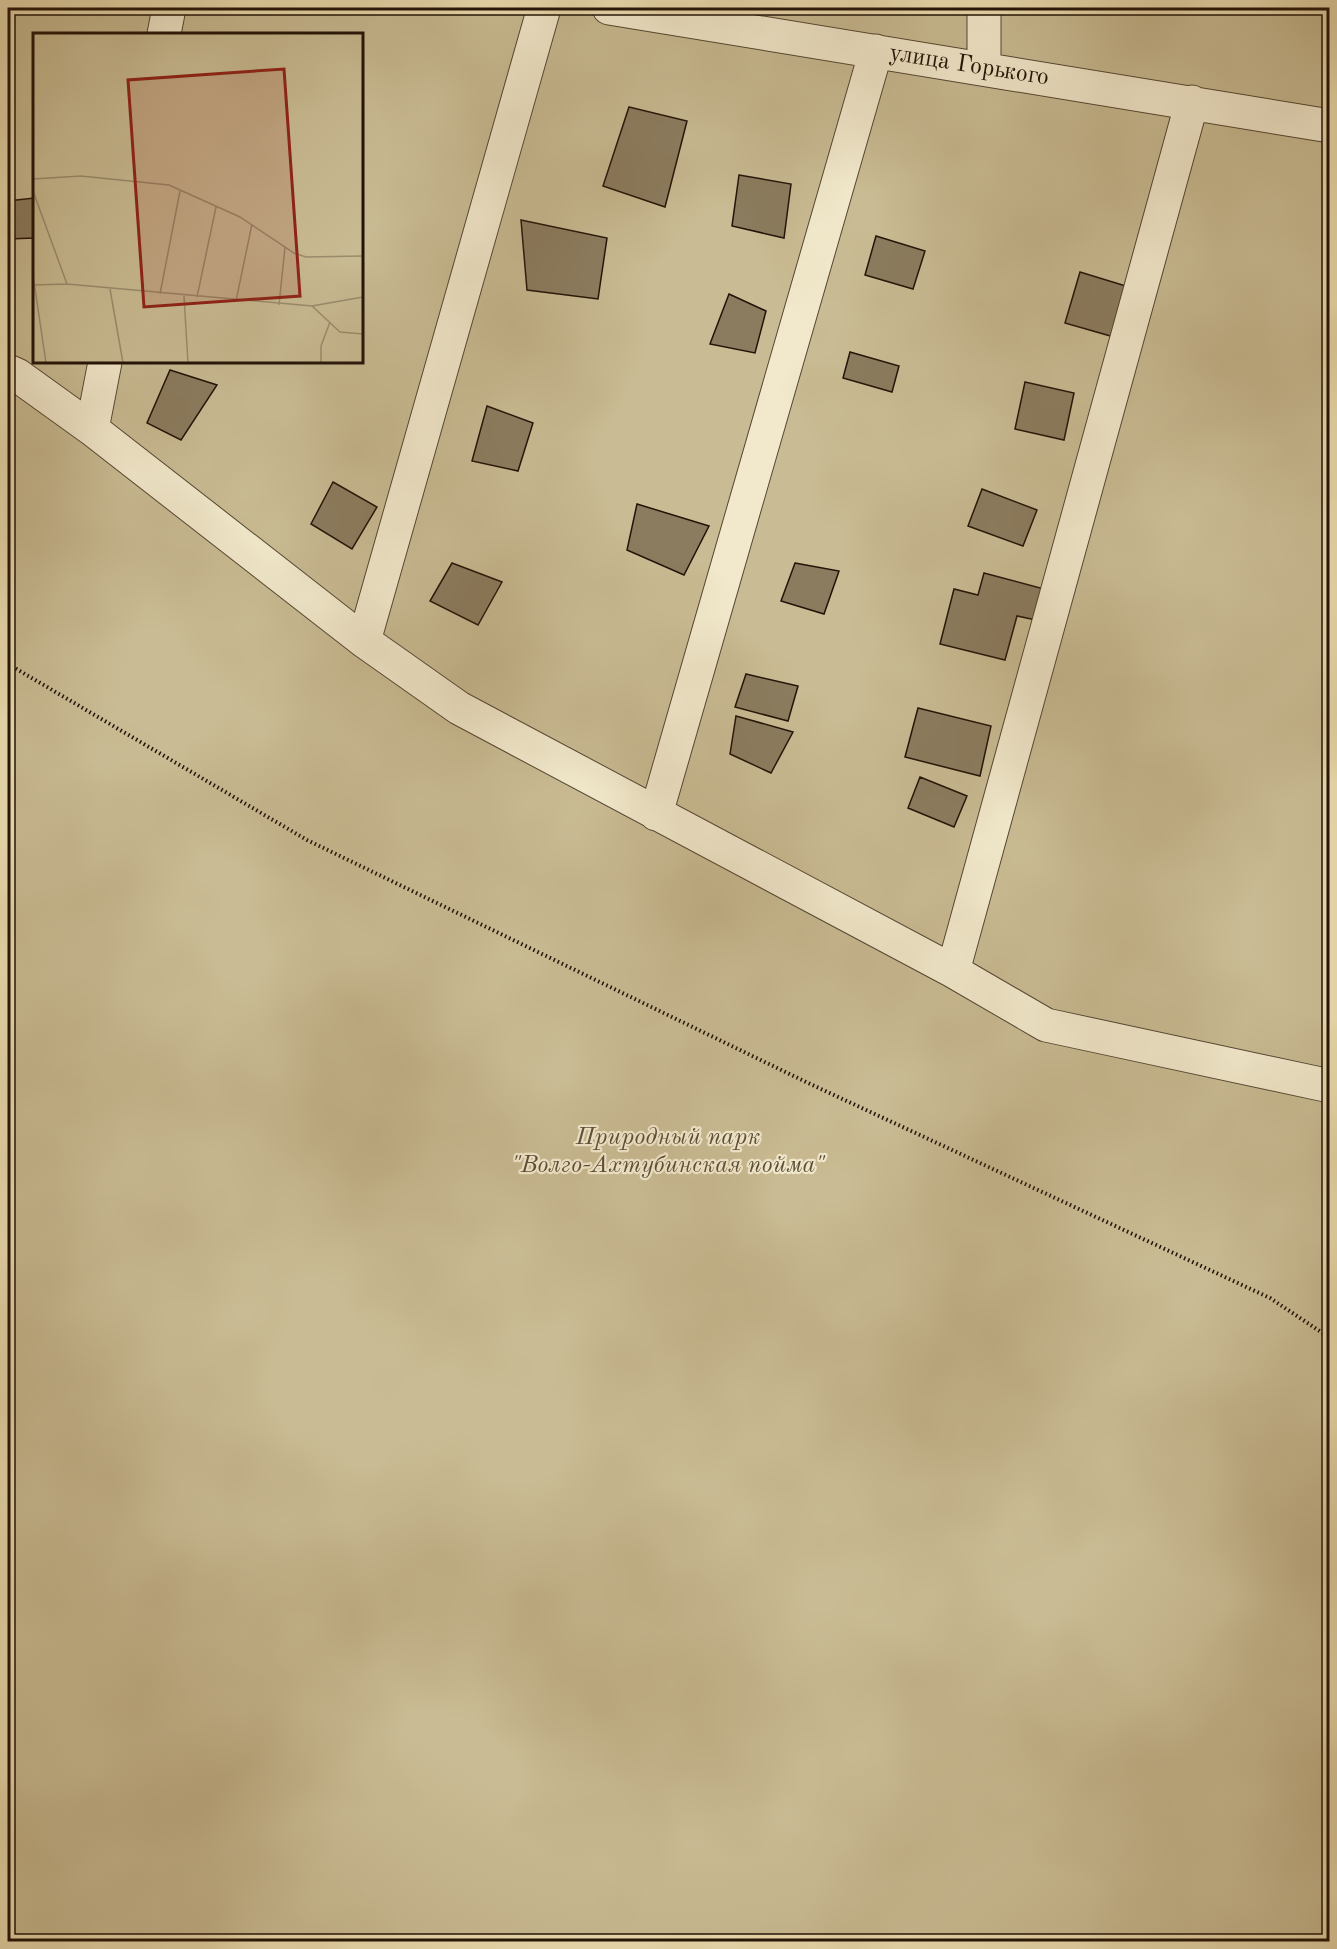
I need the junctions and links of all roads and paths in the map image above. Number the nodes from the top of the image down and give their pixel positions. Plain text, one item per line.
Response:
1 (169, 8) edge
2 (544, 8) edge
3 (609, 8) edge
4 (984, 8) edge
5 (164, 33) edge
6 (876, 51) junction
7 (984, 68) junction
8 (1192, 102) junction
9 (1329, 126) edge
10 (105, 363) edge
11 (8, 371) edge
12 (93, 429) junction
13 (364, 641) junction
14 (8, 664) edge
15 (656, 814) junction
16 (953, 971) junction
17 (1329, 1086) edge
18 (1329, 1338) edge

1 - 5 street
2 - 13 street
3 - 6 street, улица Горького
4 - 7 street
6 - 7 street, улица Горького
6 - 15 street
7 - 8 street, улица Горького
8 - 9 street, улица Горького
8 - 16 street
10 - 12 street
11 - 12 street
12 - 13 street
13 - 15 street
14 - 18 path
15 - 16 street
16 - 17 street

